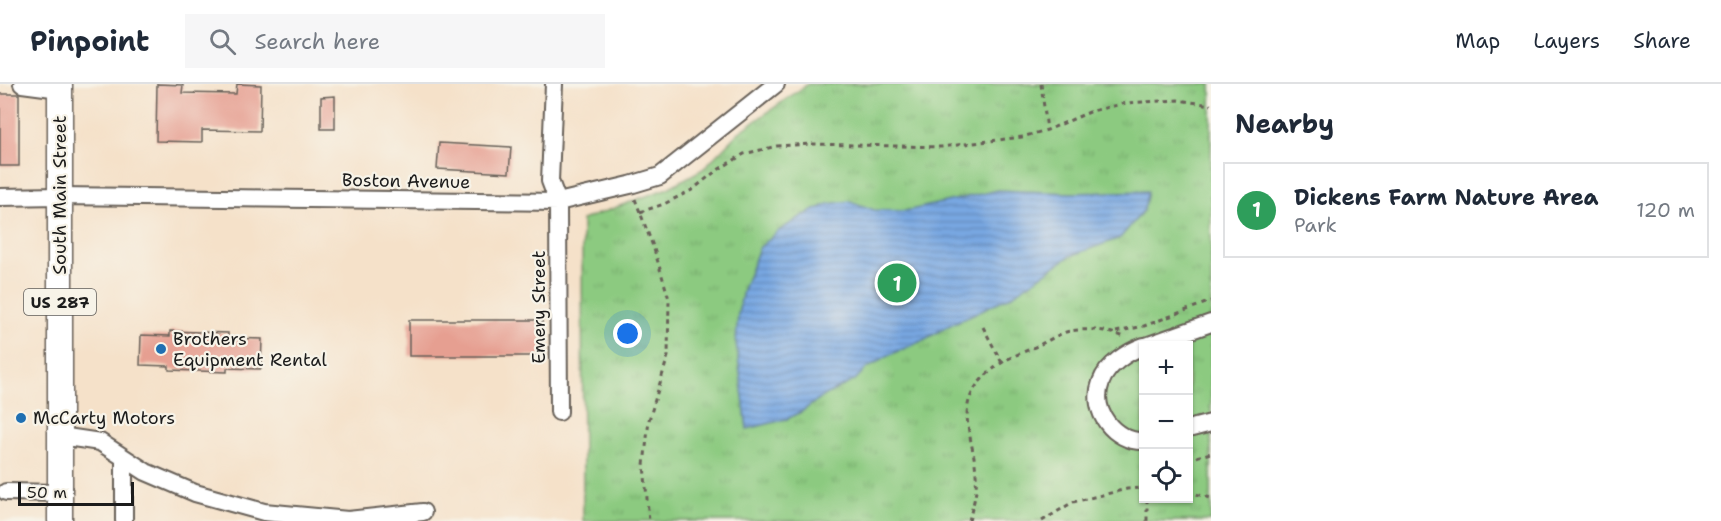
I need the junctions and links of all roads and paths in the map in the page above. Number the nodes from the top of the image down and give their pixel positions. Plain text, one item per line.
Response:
1 (22, 84) edge
2 (554, 84) edge
3 (776, 84) edge
4 (1041, 84) edge
5 (60, 86) edge
6 (1211, 105) edge
7 (1047, 130) junction
8 (630, 185) junction
9 (60, 196) junction
10 (0, 197) edge
11 (558, 202) junction
12 (640, 212) junction
13 (1211, 301) edge
14 (1211, 323) edge
15 (983, 327) dead end
16 (1114, 333) junction
17 (1151, 341) edge
18 (1139, 343) edge
19 (1139, 345) edge
20 (1002, 363) junction
21 (559, 412) dead end
22 (1211, 423) edge
23 (1193, 428) edge
24 (60, 436) junction
25 (1139, 441) edge
26 (1211, 453) edge
27 (124, 458) junction
28 (1193, 458) edge
29 (1139, 488) edge
30 (6, 492) dead end
31 (60, 493) junction
32 (1193, 493) edge
33 (1211, 498) edge
34 (1147, 503) edge
35 (423, 512) dead end
36 (271, 517) edge
37 (60, 521) edge
38 (124, 521) edge
39 (649, 521) edge
40 (969, 521) edge
41 (1042, 521) edge
42 (1147, 521) edge

1 - 5 street
2 - 11 street, Emery Street
3 - 8 street, Boston Avenue
4 - 7 path
5 - 9 highway, South Main Street / US 287
6 - 7 path
7 - 12 path
8 - 11 street, Boston Avenue
8 - 12 path
9 - 10 street, Boston Avenue
9 - 11 street, Boston Avenue
9 - 24 highway, South Main Street / US 287
11 - 21 street, Emery Street
12 - 39 path
13 - 16 path
14 - 17 street
15 - 20 path
16 - 18 path
16 - 20 path
19 - 25 street
20 - 40 path
22 - 23 street
24 - 27 street
24 - 31 highway, South Main Street / US 287
26 - 28 path
27 - 36 street
27 - 38 street
29 - 41 path
30 - 31 street
31 - 37 highway, South Main Street / US 287
32 - 33 path
34 - 42 path
35 - 36 street

